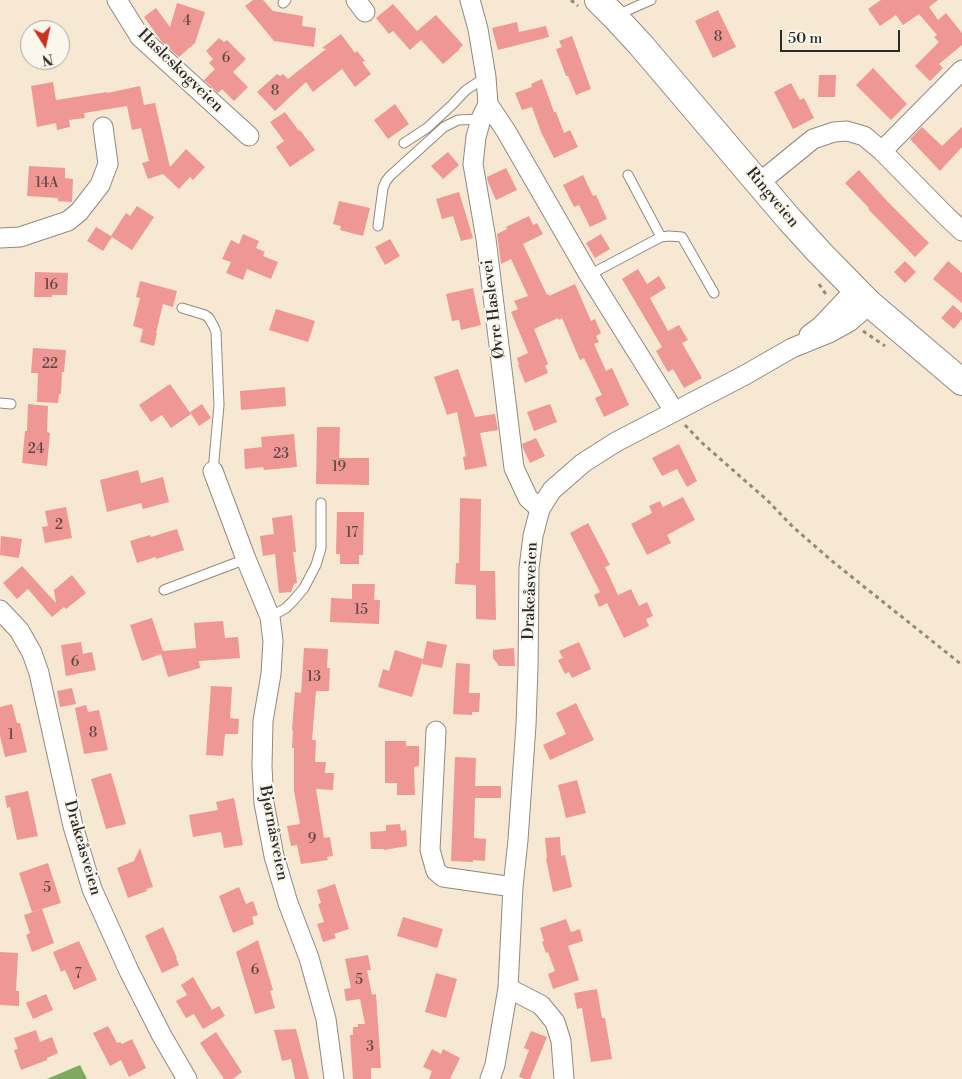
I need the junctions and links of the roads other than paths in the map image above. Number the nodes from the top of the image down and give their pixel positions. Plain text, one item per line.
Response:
1 (117, 0) edge
2 (470, 0) edge
3 (650, 0) edge
4 (606, 8) edge
5 (962, 70) edge
6 (486, 77) junction
7 (484, 111) junction
8 (103, 127) dead end
9 (249, 136) dead end
10 (404, 144) dead end
11 (882, 150) junction
12 (628, 175) dead end
13 (759, 183) junction
14 (378, 226) dead end
15 (962, 231) edge
16 (661, 237) junction
17 (0, 238) edge
18 (589, 275) junction
19 (714, 293) dead end
20 (863, 296) junction
21 (182, 308) dead end
22 (962, 382) edge
23 (0, 403) edge
24 (11, 404) dead end
25 (674, 411) junction
26 (213, 471) joint
27 (321, 502) dead end
28 (540, 509) junction
29 (246, 559) junction
30 (164, 590) dead end
31 (0, 610) edge
32 (270, 617) junction
33 (436, 731) dead end
34 (513, 887) junction
35 (508, 988) junction
36 (187, 1079) edge
37 (334, 1079) edge
38 (490, 1079) edge
39 (564, 1079) edge

1 - 9 street, Hasleskogveien
2 - 6 street, Øvre Haslevei
3 - 4 lane
4 - 13 main road, Ringveien
5 - 11 street
6 - 7 street, Øvre Haslevei
6 - 10 lane
7 - 14 lane
7 - 18 street, Øvre Haslevei
7 - 28 street, Øvre Haslevei
8 - 17 street
11 - 13 street
11 - 15 street
12 - 16 lane
13 - 20 main road, Ringveien
16 - 18 lane
16 - 19 lane
18 - 25 street, Øvre Haslevei
20 - 22 main road, Ringveien
20 - 25 street, Drakeåsveien
21 - 26 lane
23 - 24 lane
25 - 28 street, Drakeåsveien
26 - 29 street, Bjørnåsveien
27 - 32 lane
28 - 34 street, Drakeåsveien
29 - 30 lane
29 - 32 street, Bjørnåsveien
31 - 36 street, Drakeåsveien
32 - 37 street, Bjørnåsveien
33 - 34 street
34 - 35 street, Drakeåsveien
35 - 38 street, Drakeåsveien
35 - 39 street

